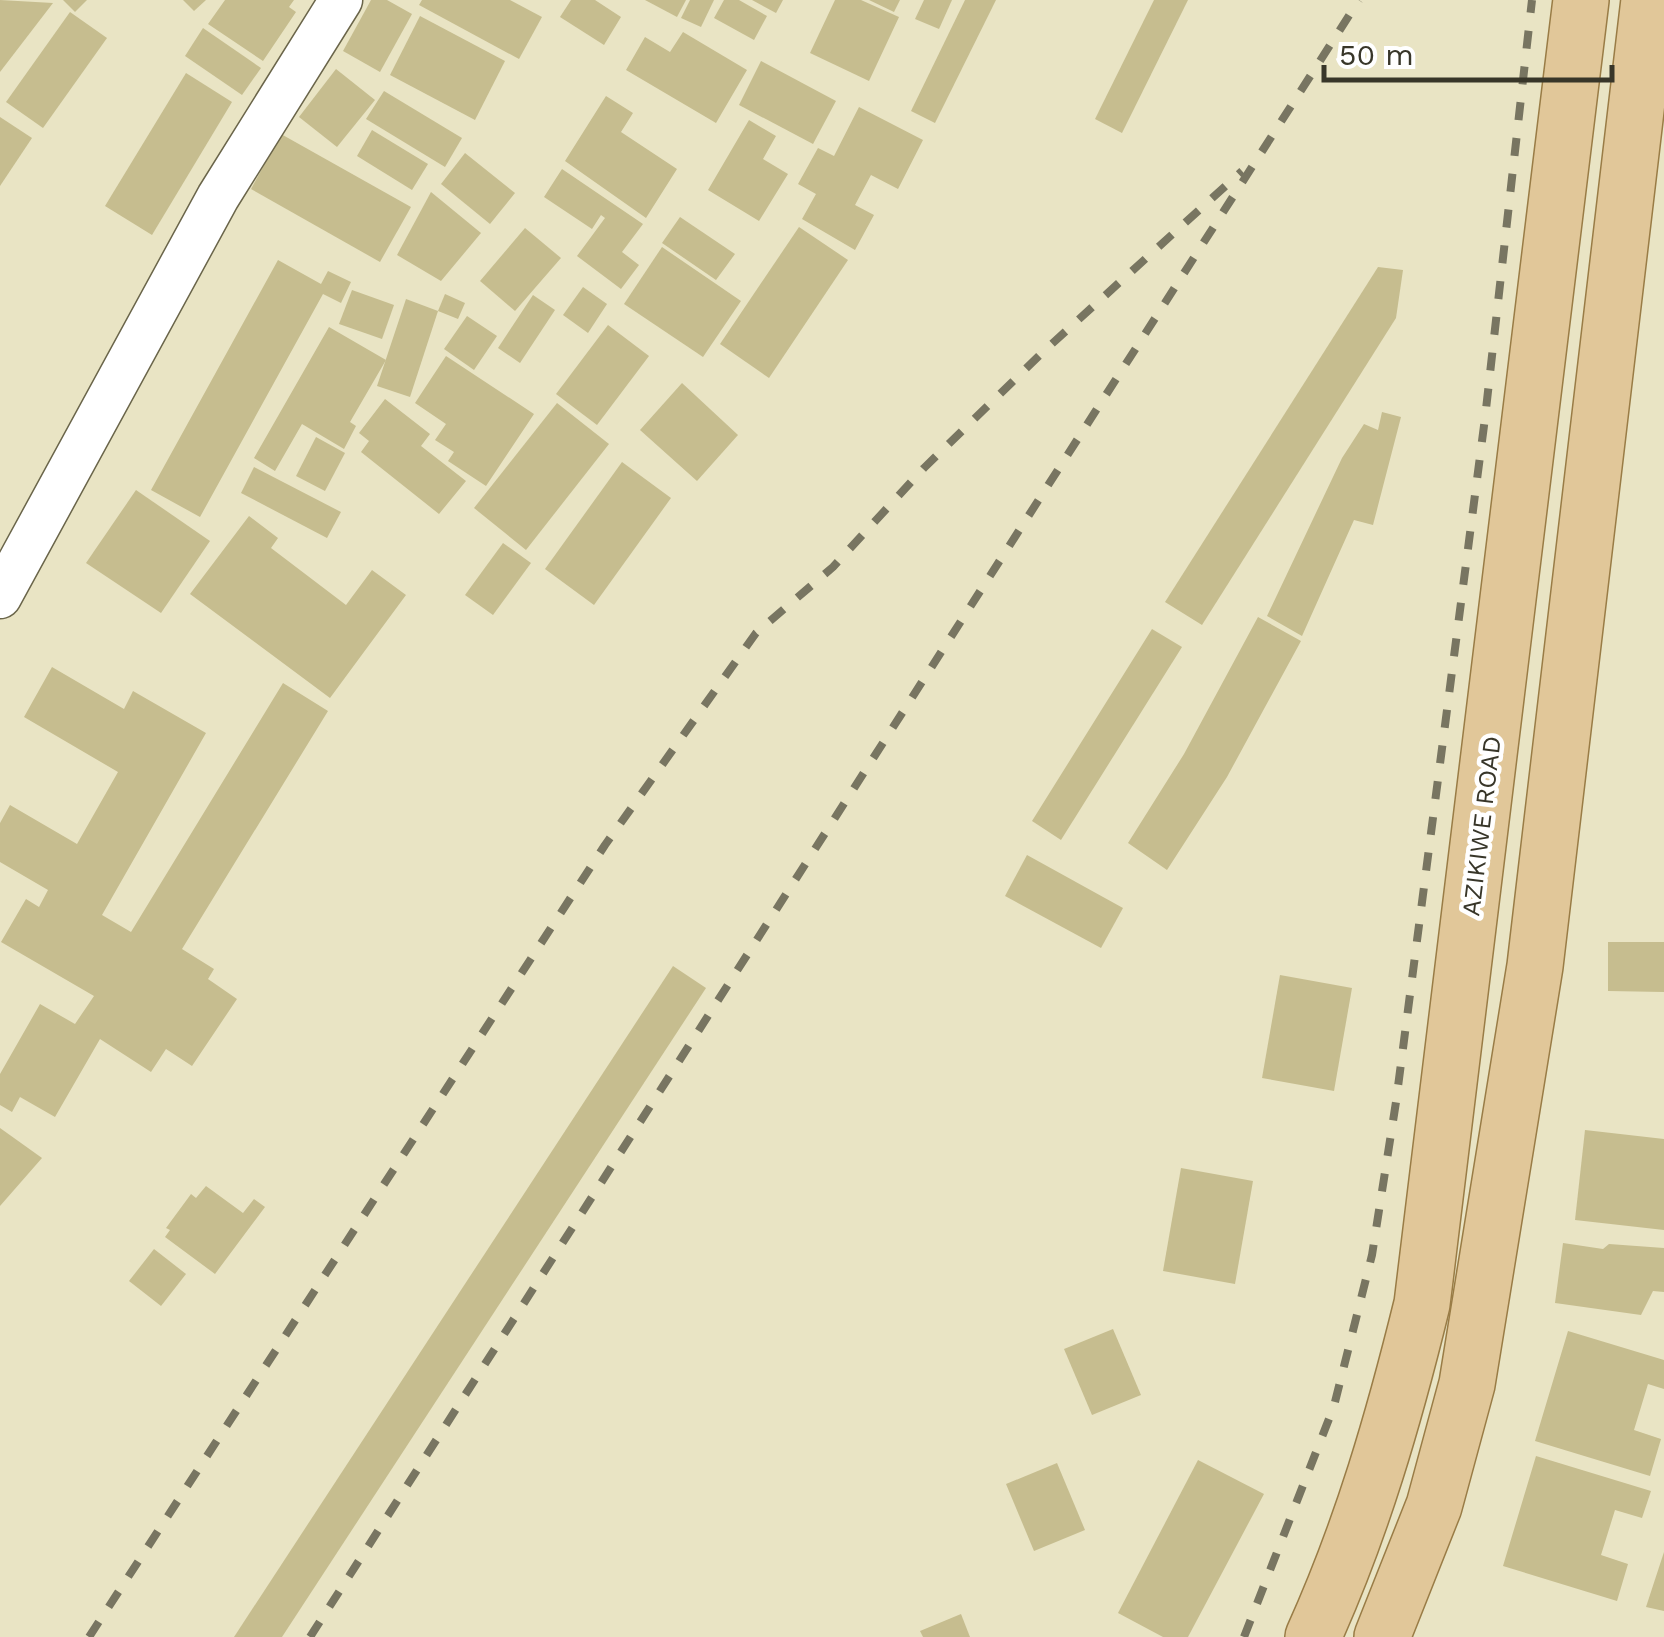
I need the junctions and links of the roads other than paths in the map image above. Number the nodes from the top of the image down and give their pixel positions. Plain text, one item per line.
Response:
1 (341, 0) edge
2 (1581, 0) edge
3 (1649, 0) edge
4 (0, 597) edge
5 (1313, 1637) edge
6 (1382, 1637) edge

1 - 4 street
2 - 5 main road, AZIKIWE ROAD
3 - 6 main road

